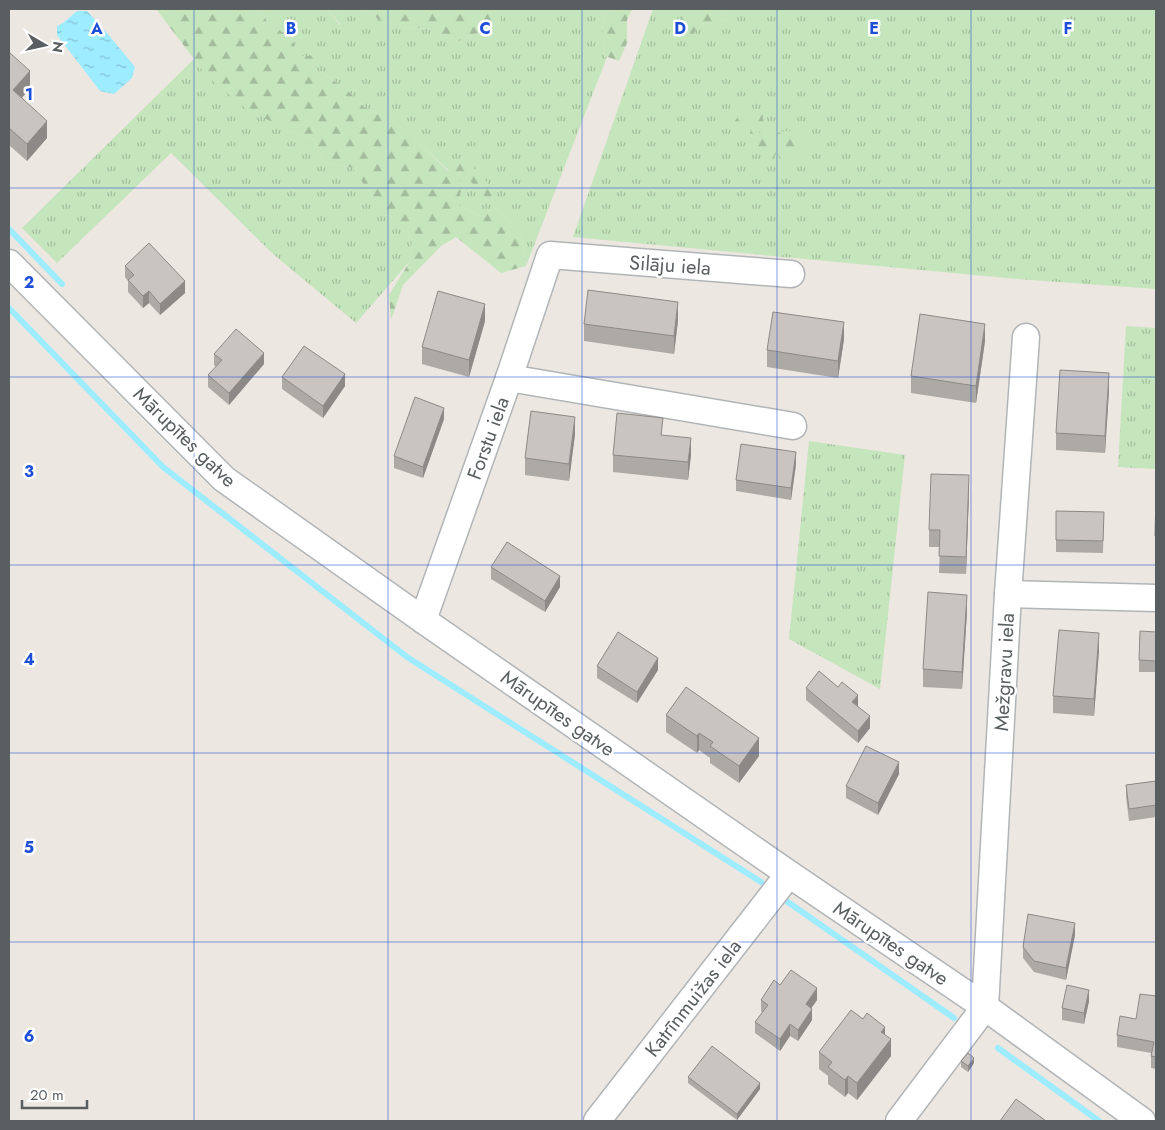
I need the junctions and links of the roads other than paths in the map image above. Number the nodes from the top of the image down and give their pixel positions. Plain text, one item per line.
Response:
1 (550, 256) joint
2 (9, 263) edge
3 (791, 274) dead end
4 (1026, 337) dead end
5 (509, 378) junction
6 (793, 426) dead end
7 (1008, 594) junction
8 (1156, 598) edge
9 (423, 620) junction
10 (789, 874) junction
11 (985, 1007) junction
12 (597, 1121) edge
13 (900, 1121) edge
14 (1142, 1121) edge

1 - 3 street, Silāju iela
1 - 5 street, Forstu iela
2 - 9 street, Mārupītes gatve
4 - 7 street, Mežgravu iela
5 - 6 street
5 - 9 street, Forstu iela
7 - 8 street
7 - 11 street, Mežgravu iela
9 - 10 street, Mārupītes gatve
10 - 11 street, Mārupītes gatve
10 - 12 street, Katrīnmuižas iela
11 - 13 street
11 - 14 street, Mārupītes gatve

